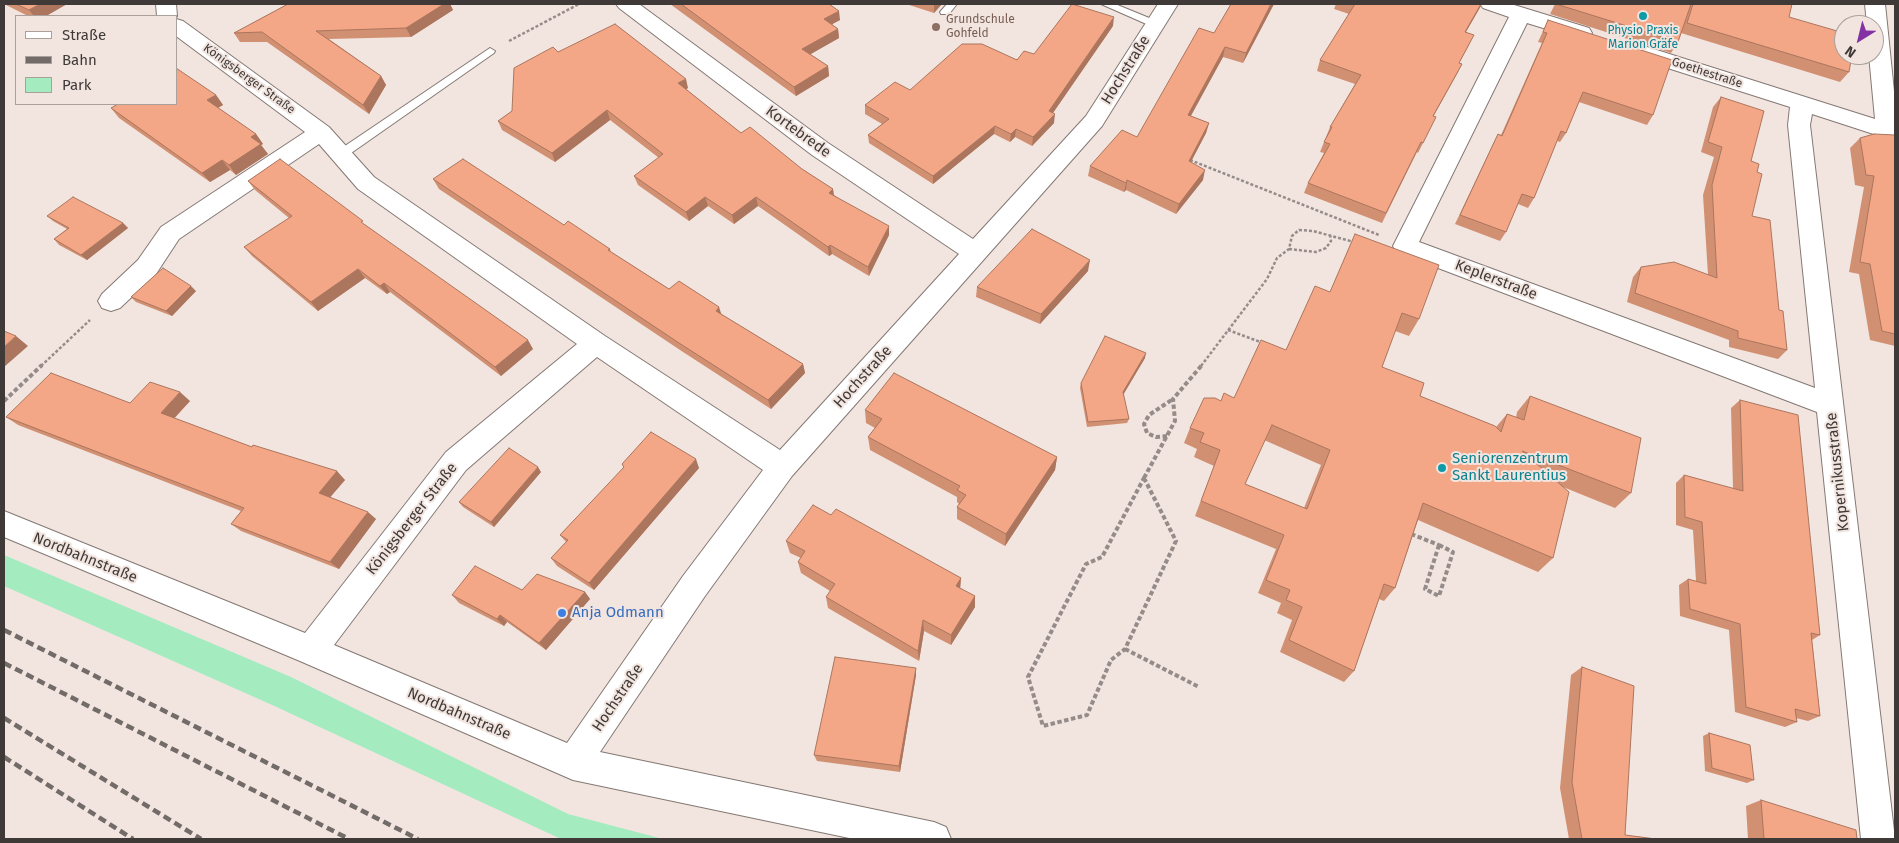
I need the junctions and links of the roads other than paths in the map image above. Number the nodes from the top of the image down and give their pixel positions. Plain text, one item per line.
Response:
1 (626, 4) edge
2 (1106, 4) edge
3 (1490, 4) edge
4 (1875, 4) edge
5 (1162, 14) edge
6 (1521, 14) junction
7 (178, 27) edge
8 (490, 51) road end
9 (1802, 104) junction
10 (322, 132) junction
11 (1891, 132) edge
12 (340, 155) junction
13 (975, 253) junction
14 (111, 301) road end
15 (596, 343) junction
16 (1830, 406) junction
17 (782, 467) junction
18 (4, 524) edge
19 (311, 650) junction
20 (573, 763) junction
21 (934, 839) edge
22 (1878, 839) edge

1 - 13 street, Kortebrede
2 - 5 lane
3 - 6 street, Goethestraße
4 - 11 street
5 - 13 street, Hochstraße
6 - 9 street, Goethestraße
6 - 16 street, Keplerstraße
7 - 10 street, Königsberger Straße
8 - 12 lane
9 - 11 street, Goethestraße
9 - 16 street, Kopernikusstraße
10 - 12 street, Königsberger Straße
10 - 14 street
12 - 15 street, Königsberger Straße
13 - 17 street, Hochstraße
15 - 17 street, Königsberger Straße
15 - 19 street, Königsberger Straße
16 - 22 street, Kopernikusstraße
17 - 20 street, Hochstraße
18 - 19 street, Nordbahnstraße
19 - 20 street, Nordbahnstraße
20 - 21 street, Nordbahnstraße

